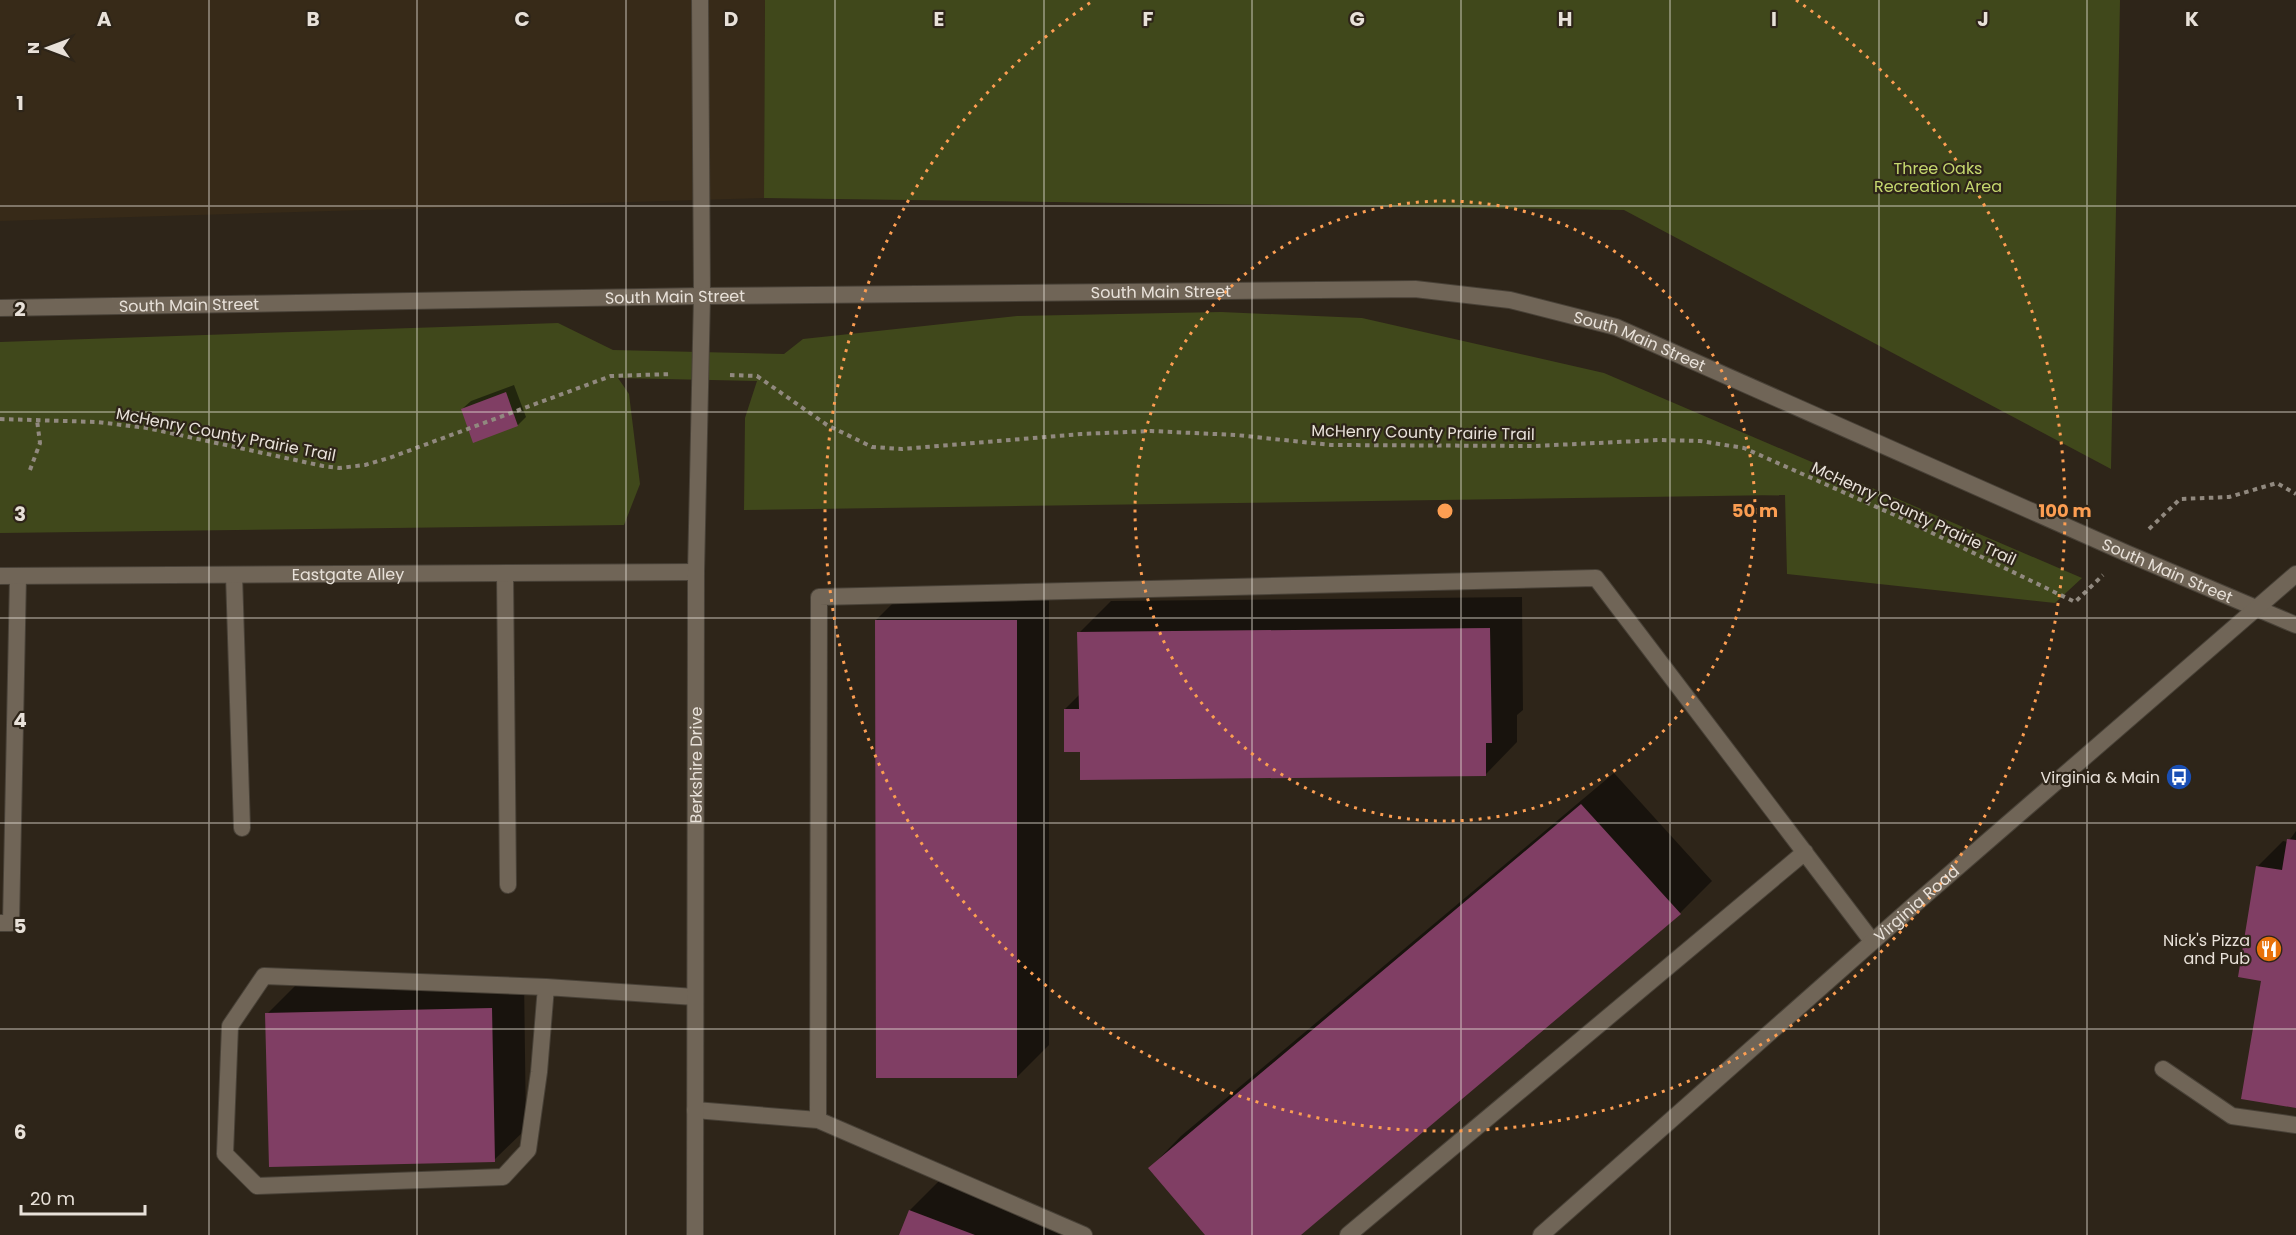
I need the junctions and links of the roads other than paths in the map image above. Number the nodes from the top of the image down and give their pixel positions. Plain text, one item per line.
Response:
1 (700, 0) edge
2 (702, 296) junction
3 (0, 308) edge
4 (696, 572) junction
5 (505, 573) junction
6 (2296, 574) edge
7 (234, 575) junction
8 (0, 576) edge
9 (18, 576) junction
10 (2258, 608) junction
11 (2296, 625) edge
12 (242, 828) dead end
13 (1805, 852) junction
14 (508, 885) dead end
15 (0, 923) edge
16 (1872, 941) junction
17 (546, 987) junction
18 (695, 997) junction
19 (2163, 1069) dead end
20 (695, 1110) junction
21 (818, 1120) junction
22 (2296, 1125) edge
23 (695, 1235) edge
24 (1084, 1235) edge
25 (1348, 1235) edge
26 (1541, 1235) edge

1 - 2 street, Berkshire Drive
2 - 3 street, South Main Street
2 - 4 street, Berkshire Drive
2 - 10 street, South Main Street
4 - 5 street, Eastgate Alley
4 - 18 street, Berkshire Drive
5 - 7 street, Eastgate Alley
5 - 14 street
6 - 10 street, Virginia Road
7 - 9 street, Eastgate Alley
7 - 12 street
8 - 9 street, Eastgate Alley
9 - 15 street
10 - 11 street, South Main Street
10 - 16 street, Virginia Road
13 - 16 street
13 - 21 street
13 - 25 street
16 - 26 street, Virginia Road
17 - 17 street
17 - 18 street
18 - 20 street, Berkshire Drive
19 - 22 street
20 - 21 street
20 - 23 street, Berkshire Drive
21 - 24 street

